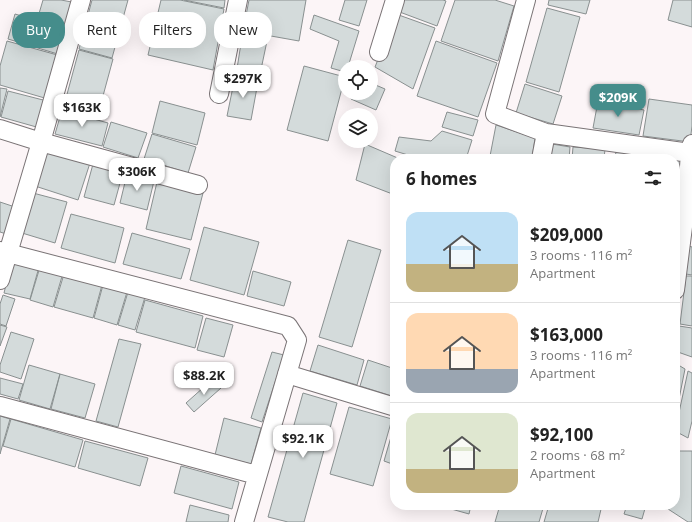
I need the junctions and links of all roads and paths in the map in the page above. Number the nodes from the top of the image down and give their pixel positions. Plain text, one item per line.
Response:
1 (81, 0) edge
2 (238, 0) edge
3 (395, 0) edge
4 (526, 0) edge
5 (379, 52) dead end
6 (219, 94) dead end
7 (0, 129) edge
8 (546, 133) junction
9 (41, 142) junction
10 (691, 149) edge
11 (542, 154) edge
12 (198, 185) dead end
13 (689, 197) edge
14 (4, 252) edge
15 (680, 257) edge
16 (0, 280) edge
17 (286, 374) junction
18 (390, 405) edge
19 (0, 406) edge
20 (257, 475) junction
21 (244, 522) edge

1 - 9 street
2 - 6 street
3 - 5 street
4 - 8 street
7 - 9 street
8 - 10 street
8 - 11 street
9 - 12 street
9 - 14 street
10 - 13 street
13 - 15 street
14 - 16 street
14 - 17 street
17 - 18 street
17 - 20 street
19 - 20 street
20 - 21 street

